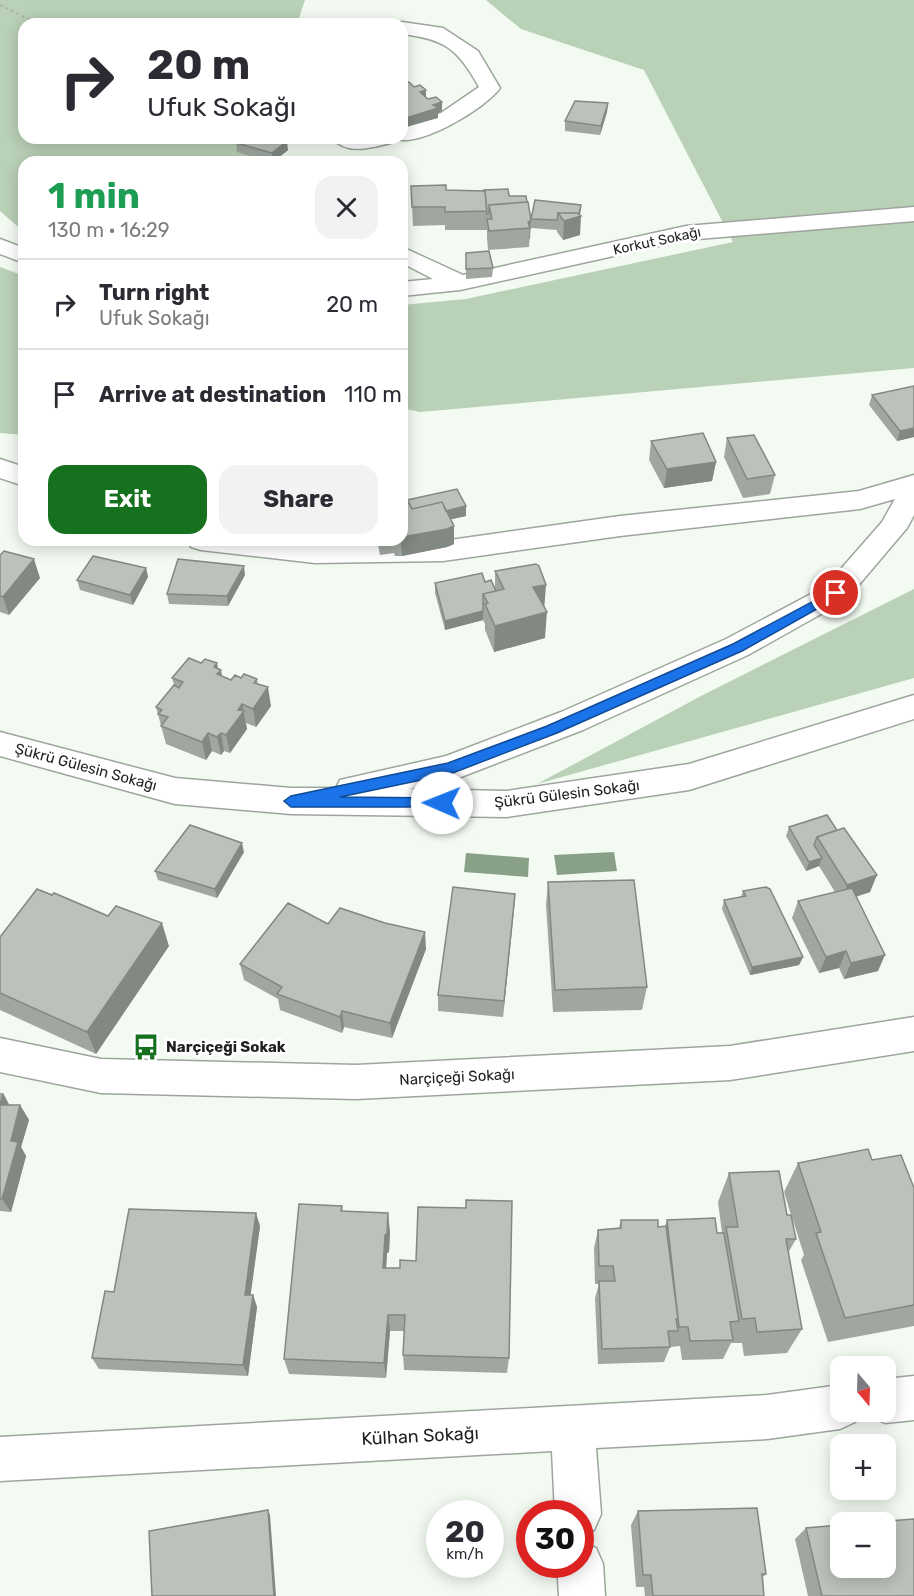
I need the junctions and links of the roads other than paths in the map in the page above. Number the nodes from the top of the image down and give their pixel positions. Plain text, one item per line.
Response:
1 (408, 29) edge
2 (408, 134) edge
3 (914, 214) edge
4 (0, 246) edge
5 (18, 254) edge
6 (408, 257) edge
7 (460, 283) junction
8 (408, 288) edge
9 (0, 468) edge
10 (18, 475) edge
11 (914, 484) edge
12 (914, 489) edge
13 (254, 546) edge
14 (914, 707) edge
15 (0, 744) edge
16 (291, 801) junction
17 (914, 1034) edge
18 (0, 1055) edge
19 (914, 1398) edge
20 (896, 1400) edge
21 (830, 1408) edge
22 (573, 1428) junction
23 (0, 1459) edge
24 (577, 1500) edge
25 (581, 1578) edge
26 (582, 1596) edge

1 - 2 street
3 - 7 street, Korkut Sokağı
4 - 5 street
6 - 7 street
7 - 8 street, Korkut Sokağı
9 - 10 street
11 - 13 street
12 - 16 street
14 - 16 street, Şükrü Gülesin Sokağı
15 - 16 street, Şükrü Gülesin Sokağı
17 - 18 street, Narçiçeği Sokağı
19 - 20 street
21 - 22 street, Külhan Sokağı
22 - 23 street, Külhan Sokağı
22 - 24 street
25 - 26 street

